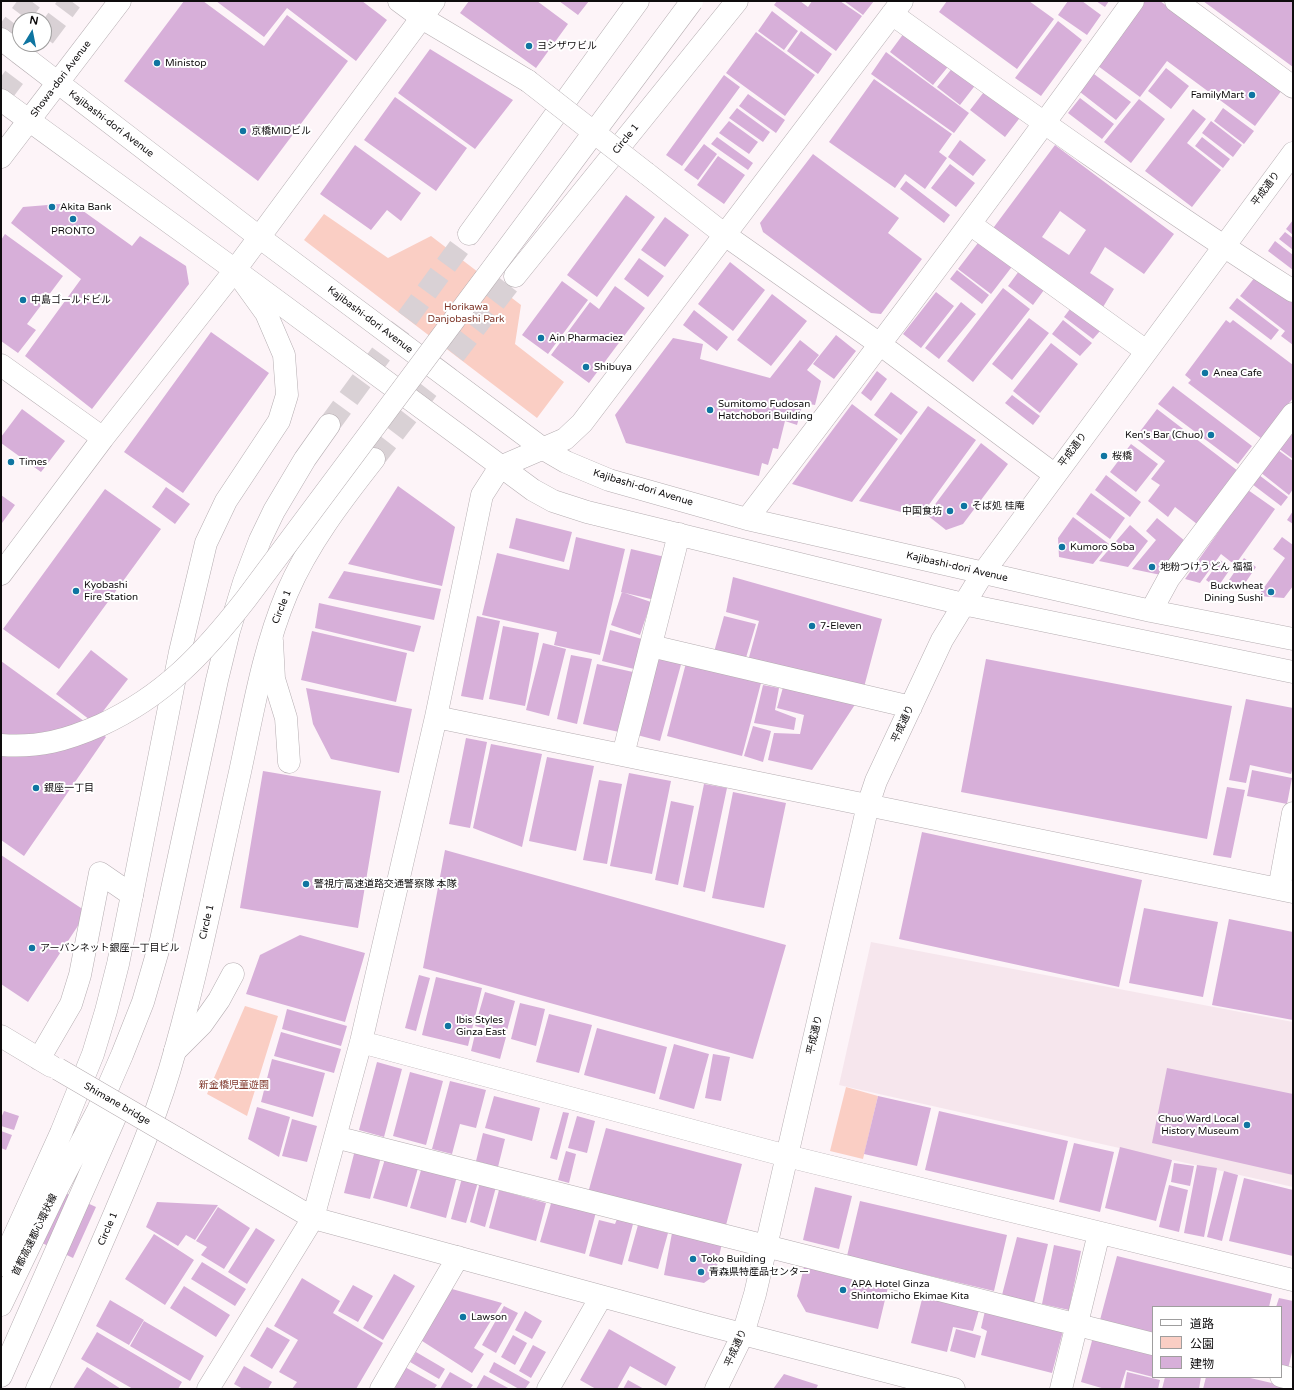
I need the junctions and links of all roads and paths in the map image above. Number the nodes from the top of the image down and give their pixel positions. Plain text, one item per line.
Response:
1 (120, 1) edge
2 (399, 1) edge
3 (638, 1) edge
4 (692, 1) edge
5 (737, 1) edge
6 (1133, 1) edge
7 (1176, 1) edge
8 (897, 8) edge
9 (428, 9) edge
10 (1, 39) edge
11 (57, 83) junction
12 (1293, 87) edge
13 (1, 100) edge
14 (29, 120) junction
15 (1045, 123) junction
16 (1293, 153) edge
17 (1, 157) edge
18 (970, 224) junction
19 (468, 234) tunnel mouth
20 (725, 235) junction
21 (259, 237) junction
22 (1223, 247) junction
23 (235, 270) junction
24 (516, 276) tunnel mouth
25 (1293, 291) edge
26 (881, 345) junction
27 (1146, 351) junction
28 (1, 365) edge
29 (1293, 414) edge
30 (329, 425) tunnel mouth
31 (103, 438) junction
32 (542, 448) junction
33 (374, 459) tunnel mouth
34 (500, 467) junction
35 (1055, 475) junction
36 (747, 519) junction
37 (679, 534) junction
38 (983, 573) junction
39 (1, 574) edge
40 (963, 604) junction
41 (1151, 611) junction
42 (272, 631) junction
43 (1293, 639) edge
44 (651, 646) junction
45 (1293, 672) edge
46 (911, 707) junction
47 (436, 717) junction
48 (1, 745) edge
49 (623, 755) junction
50 (289, 762) dead end
51 (868, 805) junction
52 (1293, 813) edge
53 (1286, 891) edge
54 (132, 895) junction
55 (233, 974) dead end
56 (1, 1036) edge
57 (362, 1042) junction
58 (175, 1051) junction
59 (48, 1064) junction
60 (120, 1106) junction
61 (335, 1137) junction
62 (787, 1156) junction
63 (58, 1187) junction
64 (313, 1218) junction
65 (1098, 1233) junction
66 (767, 1247) junction
67 (458, 1257) junction
68 (1, 1265) edge
69 (1293, 1280) edge
70 (1, 1283) edge
71 (601, 1297) junction
72 (1, 1305) edge
73 (1077, 1326) junction
74 (743, 1334) junction
75 (1152, 1344) edge
76 (1, 1376) edge
77 (1282, 1376) edge
78 (1293, 1379) edge
79 (37, 1389) edge
80 (208, 1389) edge
81 (380, 1389) edge
82 (548, 1389) edge
83 (716, 1389) edge
84 (954, 1389) edge
85 (1061, 1389) edge

1 - 11 main road, Showa-dori Avenue
2 - 9 main road
3 - 19 main road
4 - 48 main road, bridge
5 - 24 main road, Circle 1
6 - 15 main road
7 - 12 main road
8 - 15 main road
8 - 20 main road
9 - 20 main road, bridge
9 - 21 main road
10 - 11 main road, Kajibashi-dori Avenue
11 - 14 main road, Showa-dori Avenue
11 - 21 main road, Kajibashi-dori Avenue
13 - 14 main road
14 - 17 main road, Showa-dori Avenue
14 - 23 main road
15 - 18 main road
15 - 22 main road
16 - 22 main road, 平成通り
18 - 26 main road
18 - 27 main road
20 - 26 main road
20 - 32 main road
21 - 23 main road
21 - 32 main road, Kajibashi-dori Avenue
22 - 25 main road
22 - 27 main road, 平成通り
23 - 31 main road
23 - 34 main road
23 - 54 main road
26 - 35 main road
26 - 36 main road
27 - 35 main road, 平成通り
28 - 31 main road
29 - 41 main road
30 - 63 main road
31 - 39 main road
32 - 34 main road
32 - 36 main road, Kajibashi-dori Avenue
33 - 42 main road, Circle 1
34 - 37 main road
34 - 47 main road
35 - 38 main road, 平成通り
36 - 38 main road, Kajibashi-dori Avenue
37 - 40 main road
37 - 44 main road
38 - 40 main road, 平成通り
38 - 41 main road, Kajibashi-dori Avenue
40 - 45 main road
40 - 46 main road, 平成通り
41 - 43 main road, Kajibashi-dori Avenue
42 - 50 main road
42 - 58 main road, Circle 1
44 - 46 main road
44 - 49 main road
46 - 51 main road, 平成通り
47 - 49 main road
47 - 57 main road
49 - 51 main road
51 - 53 main road
51 - 62 main road, 平成通り
52 - 53 main road
54 - 59 main road
54 - 68 main road
55 - 58 main road
56 - 59 main road, Shimane bridge
57 - 61 main road
57 - 62 main road
58 - 79 main road, Circle 1
59 - 60 main road, Shimane bridge, bridge
60 - 64 main road, Shimane bridge, bridge
60 - 76 main road
61 - 64 main road
61 - 66 main road
62 - 65 main road
62 - 66 main road, 平成通り
63 - 70 main road
63 - 72 main road, 首都高速都心環状線
64 - 67 main road, Shimane bridge
64 - 80 main road
65 - 69 main road
65 - 73 main road
66 - 73 main road
66 - 74 main road, 平成通り
67 - 71 main road, Shimane bridge
67 - 81 main road
71 - 74 main road, Shimane bridge
71 - 82 main road
73 - 75 main road
73 - 85 main road
74 - 83 main road, 平成通り
74 - 84 main road, Shimane bridge
77 - 78 main road

